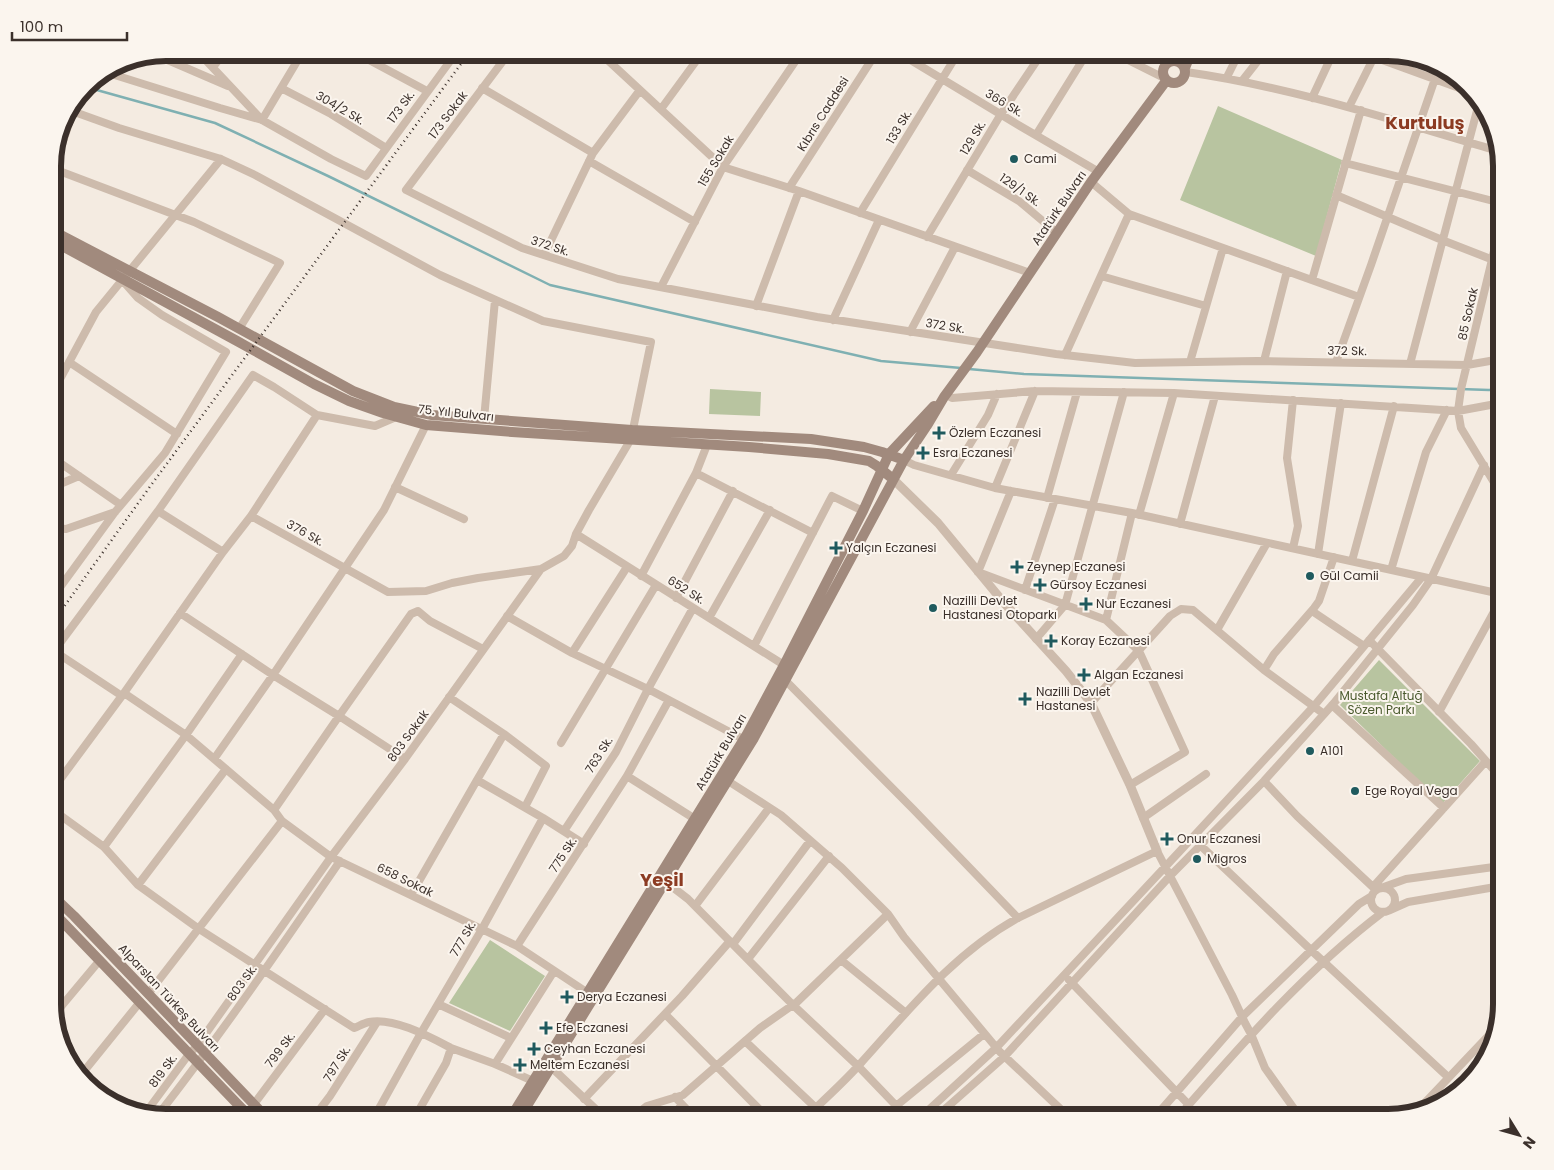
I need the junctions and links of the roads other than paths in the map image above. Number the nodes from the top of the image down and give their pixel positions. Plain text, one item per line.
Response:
1 (172, 61) edge
2 (208, 61) edge
3 (218, 61) edge
4 (297, 61) edge
5 (372, 61) edge
6 (449, 61) edge
7 (502, 61) edge
8 (610, 61) edge
9 (696, 61) edge
10 (795, 61) edge
11 (870, 61) edge
12 (914, 61) edge
13 (952, 61) edge
14 (1036, 61) edge
15 (1081, 61) edge
16 (1131, 61) edge
17 (1170, 61) joint
18 (1188, 61) edge
19 (1234, 61) edge
20 (1257, 61) edge
21 (1329, 61) edge
22 (1372, 61) edge
23 (1392, 61) edge
24 (214, 67) junction
25 (1185, 70) junction
26 (1437, 73) edge
27 (114, 75) edge
28 (942, 78) junction
29 (1226, 78) junction
30 (1165, 79) junction
31 (1435, 79) junction
32 (1242, 81) junction
33 (230, 86) junction
34 (1456, 87) edge
35 (281, 88) junction
36 (482, 88) junction
37 (640, 90) junction
38 (427, 91) junction
39 (1312, 98) junction
40 (1349, 108) junction
41 (661, 109) junction
42 (1361, 110) junction
43 (1477, 110) edge
44 (77, 112) edge
45 (1000, 114) junction
46 (262, 120) junction
47 (1418, 128) junction
48 (1036, 135) junction
49 (1468, 142) junction
50 (386, 148) junction
51 (1491, 149) edge
52 (593, 153) junction
53 (221, 159) junction
54 (590, 161) junction
55 (1345, 163) junction
56 (723, 167) junction
57 (967, 170) junction
58 (1099, 172) junction
59 (61, 173) edge
60 (1401, 177) junction
61 (1092, 182) junction
62 (789, 188) junction
63 (406, 190) joint
64 (799, 191) junction
65 (1455, 191) junction
66 (1336, 195) junction
67 (1493, 201) edge
68 (860, 213) junction
69 (1129, 214) junction
70 (175, 215) junction
71 (1388, 217) junction
72 (879, 220) junction
73 (695, 222) junction
74 (1057, 233) junction
75 (61, 236) edge
76 (927, 237) junction
77 (1442, 240) junction
78 (61, 246) edge
79 (955, 247) junction
80 (1222, 248) junction
81 (544, 255) junction
82 (1493, 259) joint
83 (1287, 271) junction
84 (1030, 273) junction
85 (124, 276) junction
86 (1101, 276) junction
87 (1312, 280) junction
88 (661, 287) junction
89 (1359, 297) junction
90 (495, 300) junction
91 (756, 306) junction
92 (1206, 306) junction
93 (832, 320) junction
94 (239, 329) junction
95 (910, 332) junction
96 (982, 343) junction
97 (1065, 355) junction
98 (1264, 361) junction
99 (1493, 361) edge
100 (1190, 362) junction
101 (1336, 362) junction
102 (1410, 364) junction
103 (61, 365) edge
104 (1467, 365) junction
105 (67, 366) junction
106 (61, 377) edge
107 (1035, 391) junction
108 (1077, 392) junction
109 (1124, 392) junction
110 (1174, 393) junction
111 (946, 394) junction
112 (997, 394) junction
113 (1214, 396) junction
114 (1293, 400) junction
115 (1341, 403) junction
116 (1493, 405) edge
117 (1394, 406) junction
118 (1447, 410) junction
119 (1458, 411) junction
120 (316, 415) junction
121 (396, 417) junction
122 (484, 419) junction
123 (426, 425) junction
124 (177, 434) junction
125 (632, 435) junction
126 (707, 445) junction
127 (889, 454) junction
128 (904, 460) junction
129 (61, 464) edge
130 (1484, 465) junction
131 (881, 469) junction
132 (696, 472) junction
133 (79, 476) junction
134 (951, 476) junction
135 (893, 479) junction
136 (1493, 480) edge
137 (61, 483) edge
138 (395, 488) junction
139 (996, 488) junction
140 (1011, 491) junction
141 (733, 492) junction
142 (1047, 498) junction
143 (1056, 499) junction
144 (122, 505) junction
145 (1092, 506) junction
146 (158, 510) junction
147 (770, 510) junction
148 (863, 511) junction
149 (115, 512) junction
150 (1135, 514) junction
151 (251, 516) junction
152 (464, 519) dead end
153 (1180, 524) junction
154 (61, 529) edge
155 (813, 533) junction
156 (576, 534) junction
157 (1268, 543) junction
158 (1293, 548) junction
159 (223, 552) junction
160 (1318, 554) junction
161 (1334, 557) junction
162 (1352, 561) junction
163 (627, 567) junction
164 (345, 569) junction
165 (541, 569) junction
166 (1391, 570) junction
167 (978, 572) junction
168 (641, 576) junction
169 (1422, 577) junction
170 (1431, 579) junction
171 (656, 585) junction
172 (61, 586) edge
173 (1025, 590) junction
174 (1493, 592) edge
175 (676, 598) junction
176 (1065, 605) junction
177 (693, 608) junction
178 (1313, 610) junction
179 (180, 612) junction
180 (1493, 615) edge
181 (507, 616) junction
182 (709, 618) junction
183 (1106, 620) junction
184 (1217, 630) junction
185 (1036, 639) junction
186 (61, 642) edge
187 (1367, 643) junction
188 (754, 646) junction
189 (483, 649) junction
190 (1378, 649) junction
191 (1139, 650) junction
192 (572, 653) junction
193 (242, 654) junction
194 (61, 656) edge
195 (784, 664) junction
196 (605, 669) junction
197 (1264, 670) junction
198 (273, 675) junction
199 (785, 680) junction
200 (648, 689) junction
201 (123, 694) junction
202 (449, 697) junction
203 (669, 700) junction
204 (1091, 703) junction
205 (1332, 705) junction
206 (1314, 706) junction
207 (1439, 712) junction
208 (1324, 714) junction
209 (339, 716) junction
210 (504, 734) junction
211 (186, 735) junction
212 (744, 739) junction
213 (561, 743) dead end
214 (214, 759) junction
215 (405, 759) junction
216 (1486, 761) junction
217 (1493, 768) edge
218 (226, 770) junction
219 (1206, 774) dead end
220 (627, 776) junction
221 (61, 778) edge
222 (477, 780) junction
223 (728, 781) junction
224 (1264, 781) junction
225 (1130, 785) junction
226 (525, 808) junction
227 (769, 808) junction
228 (1444, 808) junction
229 (274, 810) junction
230 (61, 816) edge
231 (543, 818) junction
232 (1143, 818) junction
233 (695, 819) junction
234 (282, 820) junction
235 (564, 831) junction
236 (810, 841) junction
237 (584, 844) junction
238 (1200, 845) junction
239 (104, 847) junction
240 (1157, 851) junction
241 (829, 856) junction
242 (331, 857) junction
243 (340, 861) junction
244 (1165, 867) junction
245 (1493, 867) edge
246 (1170, 876) junction
247 (666, 882) junction
248 (138, 885) junction
249 (1493, 888) edge
250 (1375, 890) junction
251 (411, 896) junction
252 (61, 904) edge
253 (695, 906) junction
254 (1386, 911) junction
255 (888, 914) junction
256 (1018, 918) junction
257 (61, 920) edge
258 (199, 929) junction
259 (482, 929) junction
260 (731, 943) junction
261 (517, 946) junction
262 (1312, 951) junction
263 (748, 959) junction
264 (100, 960) junction
265 (841, 960) junction
266 (1324, 962) junction
267 (255, 965) junction
268 (554, 970) junction
269 (265, 972) junction
270 (1065, 976) junction
271 (938, 978) junction
272 (1072, 982) junction
273 (588, 993) junction
274 (148, 994) junction
275 (140, 1002) junction
276 (438, 1004) junction
277 (793, 1005) junction
278 (61, 1007) edge
279 (324, 1009) junction
280 (906, 1013) junction
281 (665, 1014) junction
282 (1242, 1017) junction
283 (377, 1022) junction
284 (421, 1033) junction
285 (984, 1034) junction
286 (1251, 1034) junction
287 (1487, 1037) edge
288 (511, 1038) junction
289 (745, 1041) junction
290 (197, 1046) junction
291 (451, 1048) junction
292 (996, 1048) junction
293 (189, 1054) junction
294 (205, 1054) junction
295 (1004, 1056) junction
296 (198, 1064) junction
297 (495, 1064) junction
298 (717, 1066) junction
299 (858, 1066) junction
300 (551, 1067) junction
301 (85, 1070) edge
302 (1448, 1077) junction
303 (533, 1081) junction
304 (1177, 1092) junction
305 (674, 1097) junction
306 (584, 1099) junction
307 (1426, 1101) edge
308 (254, 1104) junction
309 (682, 1105) junction
310 (1189, 1105) junction
311 (896, 1106) junction
312 (150, 1108) edge
313 (816, 1108) joint
314 (163, 1109) edge
315 (240, 1109) edge
316 (258, 1109) edge
317 (321, 1109) edge
318 (379, 1109) edge
319 (420, 1109) edge
320 (516, 1109) edge
321 (525, 1109) edge
322 (595, 1109) edge
323 (644, 1109) edge
324 (679, 1109) edge
325 (686, 1109) edge
326 (758, 1109) edge
327 (899, 1109) edge
328 (931, 1109) edge
329 (946, 1109) edge
330 (1060, 1109) edge
331 (1163, 1109) edge
332 (1186, 1109) edge
333 (1294, 1109) edge

1 - 33 street
2 - 24 street
3 - 24 street
4 - 35 street
5 - 38 street
6 - 38 street, 173 Sk.
7 - 36 street, 173 Sokak
8 - 37 street
9 - 41 street
10 - 56 street, 155 Sokak
11 - 62 street, Kıbrıs Caddesi
12 - 28 street, 366 Sk.
13 - 28 street, 133 Sk.
14 - 45 street, 129 Sk.
15 - 48 street
16 - 30 street
17 - 25 main road
17 - 30 main road
18 - 25 main road
19 - 29 street
20 - 32 street
21 - 39 street
22 - 40 street
23 - 31 street
24 - 33 street
25 - 29 street
25 - 30 main road
26 - 31 street
27 - 46 street
28 - 45 street, 366 Sk.
28 - 68 street, 133 Sk.
29 - 32 street
30 - 58 main road, Atatürk Bulvarı
31 - 34 street
31 - 47 street
32 - 39 street
33 - 46 street
35 - 46 street
35 - 50 street, 304/2 Sk.
36 - 52 street
36 - 63 street, 173 Sokak
37 - 41 street
37 - 52 street
38 - 50 street, 173 Sk.
39 - 40 street
40 - 42 street
41 - 56 street
42 - 47 street
42 - 55 street
43 - 49 street
44 - 53 street
45 - 48 street, 366 Sk.
45 - 57 street, 129 Sk.
46 - 50 street, 173 Sk.
47 - 49 street
47 - 60 street
48 - 58 street, 366 Sk.
49 - 51 street
49 - 65 street
52 - 54 street
53 - 70 street
53 - 90 street
54 - 73 street
54 - 81 street
55 - 60 street
55 - 66 street
56 - 62 street
56 - 73 street, 155 Sokak
57 - 74 street, 129/1 Sk.
57 - 76 street, 129 Sk.
58 - 61 main road, Atatürk Bulvarı
59 - 70 street
60 - 65 street
60 - 71 street
61 - 69 street
61 - 74 main road, Atatürk Bulvarı
62 - 64 street
63 - 81 street, 372 Sk.
64 - 68 street
64 - 91 street
65 - 67 street
65 - 77 street
66 - 71 street
66 - 87 street
68 - 72 street
69 - 80 street
69 - 86 street
70 - 85 street
70 - 94 street
71 - 77 street
71 - 89 street
72 - 76 street
72 - 93 street
73 - 88 street, 155 Sokak
74 - 84 main road, Atatürk Bulvarı
75 - 85 main road, 75. Yıl Bulvarı
76 - 79 street
77 - 82 street
77 - 102 street
78 - 85 main road, 75. Yıl Bulvarı
79 - 84 street
79 - 95 street
80 - 83 street
80 - 92 street
81 - 88 street, 372 Sk.
82 - 104 street, 85 Sokak
83 - 87 street
83 - 98 street
84 - 96 main road, Atatürk Bulvarı
85 - 94 main road, 75. Yıl Bulvarı
85 - 105 street
85 - 121 main road, 75. Yıl Bulvarı
85 - 124 street
86 - 92 street
86 - 97 street
87 - 89 street
88 - 91 street, 372 Sk.
89 - 101 street
90 - 122 street
90 - 125 street, 803 Sokak
91 - 93 street, 372 Sk.
92 - 100 street
93 - 95 street, 372 Sk.
94 - 122 main road, 75. Yıl Bulvarı
95 - 96 street, 372 Sk.
96 - 97 street, 372 Sk.
96 - 111 main road, Atatürk Bulvarı
97 - 100 street, 372 Sk.
98 - 100 street, 372 Sk.
98 - 101 street, 372 Sk.
99 - 104 street, 372 Sk.
101 - 102 street, 372 Sk.
102 - 104 street, 372 Sk.
103 - 105 street
104 - 119 street, 85 Sokak
105 - 106 street
105 - 124 street
107 - 108 street
107 - 112 street
107 - 139 street
108 - 109 street
108 - 142 street
109 - 110 street
109 - 145 street
110 - 113 street
110 - 150 street
111 - 112 street
111 - 127 main road, Atatürk Bulvarı
111 - 128 main road, Atatürk Bulvarı
112 - 134 street
113 - 114 street
113 - 153 street
114 - 115 street
114 - 158 street
115 - 117 street
115 - 160 street
116 - 119 street
117 - 118 street
117 - 162 street
118 - 119 street
118 - 166 street
119 - 130 street
120 - 121 street
120 - 146 street
120 - 151 street
121 - 123 main road, 75. Yıl Bulvarı
122 - 125 main road, 75. Yıl Bulvarı
123 - 125 main road, 75. Yıl Bulvarı
123 - 138 street
124 - 144 street
125 - 126 main road, 75. Yıl Bulvarı
125 - 127 main road, 75. Yıl Bulvarı
125 - 156 street, 803 Sokak
126 - 131 main road, 75. Yıl Bulvarı
126 - 132 street
127 - 128 main road, 75. Yıl Bulvarı
127 - 131 main road, Atatürk Bulvarı
128 - 134 street
128 - 135 main road, Atatürk Bulvarı
129 - 133 street
130 - 136 street
130 - 170 street
131 - 135 main road, 75. Yıl Bulvarı
131 - 148 main road, Atatürk Bulvarı
132 - 141 street
132 - 168 street
133 - 137 street
133 - 144 street
134 - 139 street
135 - 167 street
135 - 199 main road, Atatürk Bulvarı
138 - 152 street
138 - 164 street
139 - 140 street
140 - 142 street
140 - 167 street
141 - 147 street
141 - 175 street
142 - 143 street
143 - 145 street
143 - 173 street
144 - 149 street
145 - 150 street
145 - 176 street
146 - 159 street
146 - 186 street
147 - 155 street
147 - 182 street
148 - 155 street
148 - 195 main road, Atatürk Bulvarı
149 - 154 street
149 - 172 street
150 - 153 street
150 - 183 street
151 - 159 street
151 - 164 street, 376 Sk.
153 - 157 street
155 - 188 street
156 - 163 street, 652 Sk.
156 - 165 street, 803 Sokak
157 - 158 street
157 - 184 street
158 - 160 street
159 - 179 street
160 - 161 street
161 - 162 street
161 - 178 street
162 - 166 street
163 - 168 street, 652 Sk.
163 - 192 street
164 - 165 street, 376 Sk.
164 - 198 street
165 - 181 street, 803 Sokak
166 - 169 street
167 - 173 street
167 - 185 street
168 - 171 street, 652 Sk.
169 - 170 street
169 - 187 street
170 - 174 street
170 - 190 street
171 - 175 street, 652 Sk.
171 - 196 street
173 - 176 street
175 - 177 street, 652 Sk.
176 - 183 street
176 - 185 street
177 - 182 street, 652 Sk.
177 - 200 street, 763 Sk.
178 - 187 street
178 - 197 street
179 - 193 street
179 - 201 street
180 - 207 street
181 - 189 street, 803 Sokak
181 - 192 street
182 - 188 street, 652 Sk.
183 - 191 street
184 - 191 street
184 - 197 street
185 - 204 street
187 - 190 street
187 - 206 street
188 - 195 street, 652 Sk.
189 - 202 street, 803 Sokak
189 - 209 street
190 - 205 street
190 - 207 street
191 - 204 street
191 - 225 street
192 - 196 street
193 - 198 street
193 - 211 street
194 - 201 street, 658 Sokak
195 - 212 main road, Atatürk Bulvarı
196 - 200 street
196 - 213 street
197 - 206 street
198 - 209 street
198 - 214 street
199 - 223 main road, Atatürk Bulvarı
199 - 256 street
200 - 203 street
200 - 235 street, 763 Sk.
201 - 211 street, 658 Sokak
201 - 221 street
202 - 210 street
202 - 215 street, 803 Sokak
203 - 212 street
203 - 220 street, 775 Sk.
204 - 225 street
205 - 208 street
205 - 228 street
206 - 208 street
206 - 244 street
207 - 216 street
208 - 224 street
209 - 215 street
209 - 229 street
210 - 222 street
210 - 226 street
211 - 214 street, 658 Sokak
211 - 239 street
212 - 233 main road, Atatürk Bulvarı
214 - 218 street, 658 Sokak
215 - 242 street, 803 Sokak
216 - 217 street
216 - 228 street
218 - 229 street, 658 Sokak
218 - 248 street
219 - 232 street
220 - 233 street
220 - 237 street, 775 Sk.
222 - 226 street
222 - 251 street
223 - 227 street
223 - 247 main road, Atatürk Bulvarı
224 - 238 street
224 - 250 street
225 - 232 street
226 - 231 street
227 - 236 street
227 - 253 street
228 - 250 street
229 - 234 street, 658 Sokak
230 - 239 street
231 - 235 street
231 - 259 street, 777 Sk.
232 - 240 street
233 - 273 main road, Atatürk Bulvarı
234 - 242 street, 658 Sokak
234 - 258 street
235 - 237 street
236 - 241 street
236 - 260 street
237 - 261 street, 775 Sk.
238 - 246 street
238 - 262 street
239 - 248 street
240 - 244 street
240 - 256 street
241 - 255 street
241 - 263 street
242 - 243 street, 658 Sokak
242 - 267 street, 803 Sokak
243 - 251 street, 658 Sokak
243 - 269 street, 803 Sk.
244 - 246 street
244 - 270 street
245 - 250 street
246 - 272 street
246 - 282 street
247 - 253 street
247 - 300 main road, Atatürk Bulvarı
248 - 258 street
249 - 254 street
250 - 254 street
250 - 254 street
250 - 262 street
251 - 259 street, 658 Sokak
252 - 274 main road, Alparslan Türkeş Bulvarı
253 - 260 street
254 - 266 street
255 - 265 street
255 - 271 street
256 - 271 street
257 - 264 main road, Alparslan Türkeş Bulvarı
258 - 267 street
258 - 274 street
259 - 261 street, 658 Sokak
259 - 276 street, 777 Sk.
260 - 263 street
260 - 281 street
261 - 268 street, 658 Sokak
262 - 266 street
262 - 282 street
263 - 277 street
264 - 275 main road, Alparslan Türkeş Bulvarı
264 - 278 street
265 - 277 street
265 - 280 street
266 - 286 street
266 - 302 street
267 - 269 street
267 - 290 street, 803 Sokak
268 - 273 street, 658 Sokak
268 - 288 street
269 - 279 street
269 - 294 street, 803 Sk.
270 - 272 street
270 - 292 street
271 - 280 street
271 - 285 street
272 - 295 street
272 - 304 street
273 - 303 main road, Atatürk Bulvarı
274 - 290 main road, Alparslan Türkeş Bulvarı
275 - 293 main road, Alparslan Türkeş Bulvarı
275 - 301 street
276 - 284 street, 777 Sk.
276 - 288 street
277 - 289 street
277 - 299 street
279 - 283 street
279 - 308 street, 799 Sk.
280 - 299 street
281 - 298 street
281 - 306 street
282 - 286 street
282 - 304 street
283 - 284 street
283 - 317 street, 797 Sk.
284 - 291 street
284 - 318 street, 777 Sk.
285 - 292 street
285 - 311 street
286 - 310 street
286 - 333 street
287 - 302 street
288 - 297 street
289 - 298 street
289 - 313 street
290 - 293 street, 819 Sk.
290 - 294 main road, Alparslan Türkeş Bulvarı
291 - 297 street
291 - 319 street
292 - 295 street
292 - 328 street
293 - 296 main road, Alparslan Türkeş Bulvarı
293 - 312 street, 819 Sk.
294 - 296 street, 803 Sk.
294 - 308 main road, Alparslan Türkeş Bulvarı
295 - 329 street
295 - 330 street
296 - 314 street, 803 Sk.
296 - 315 main road, Alparslan Türkeş Bulvarı
297 - 303 street
298 - 305 street
298 - 326 street
299 - 311 street
299 - 313 street
300 - 306 street
300 - 321 main road, Atatürk Bulvarı
302 - 307 street
303 - 320 main road, Atatürk Bulvarı
304 - 310 street
304 - 331 street
305 - 309 street
305 - 323 street
306 - 322 street
308 - 316 main road, Alparslan Türkeş Bulvarı
309 - 324 street
309 - 325 street
310 - 332 street
311 - 327 street

